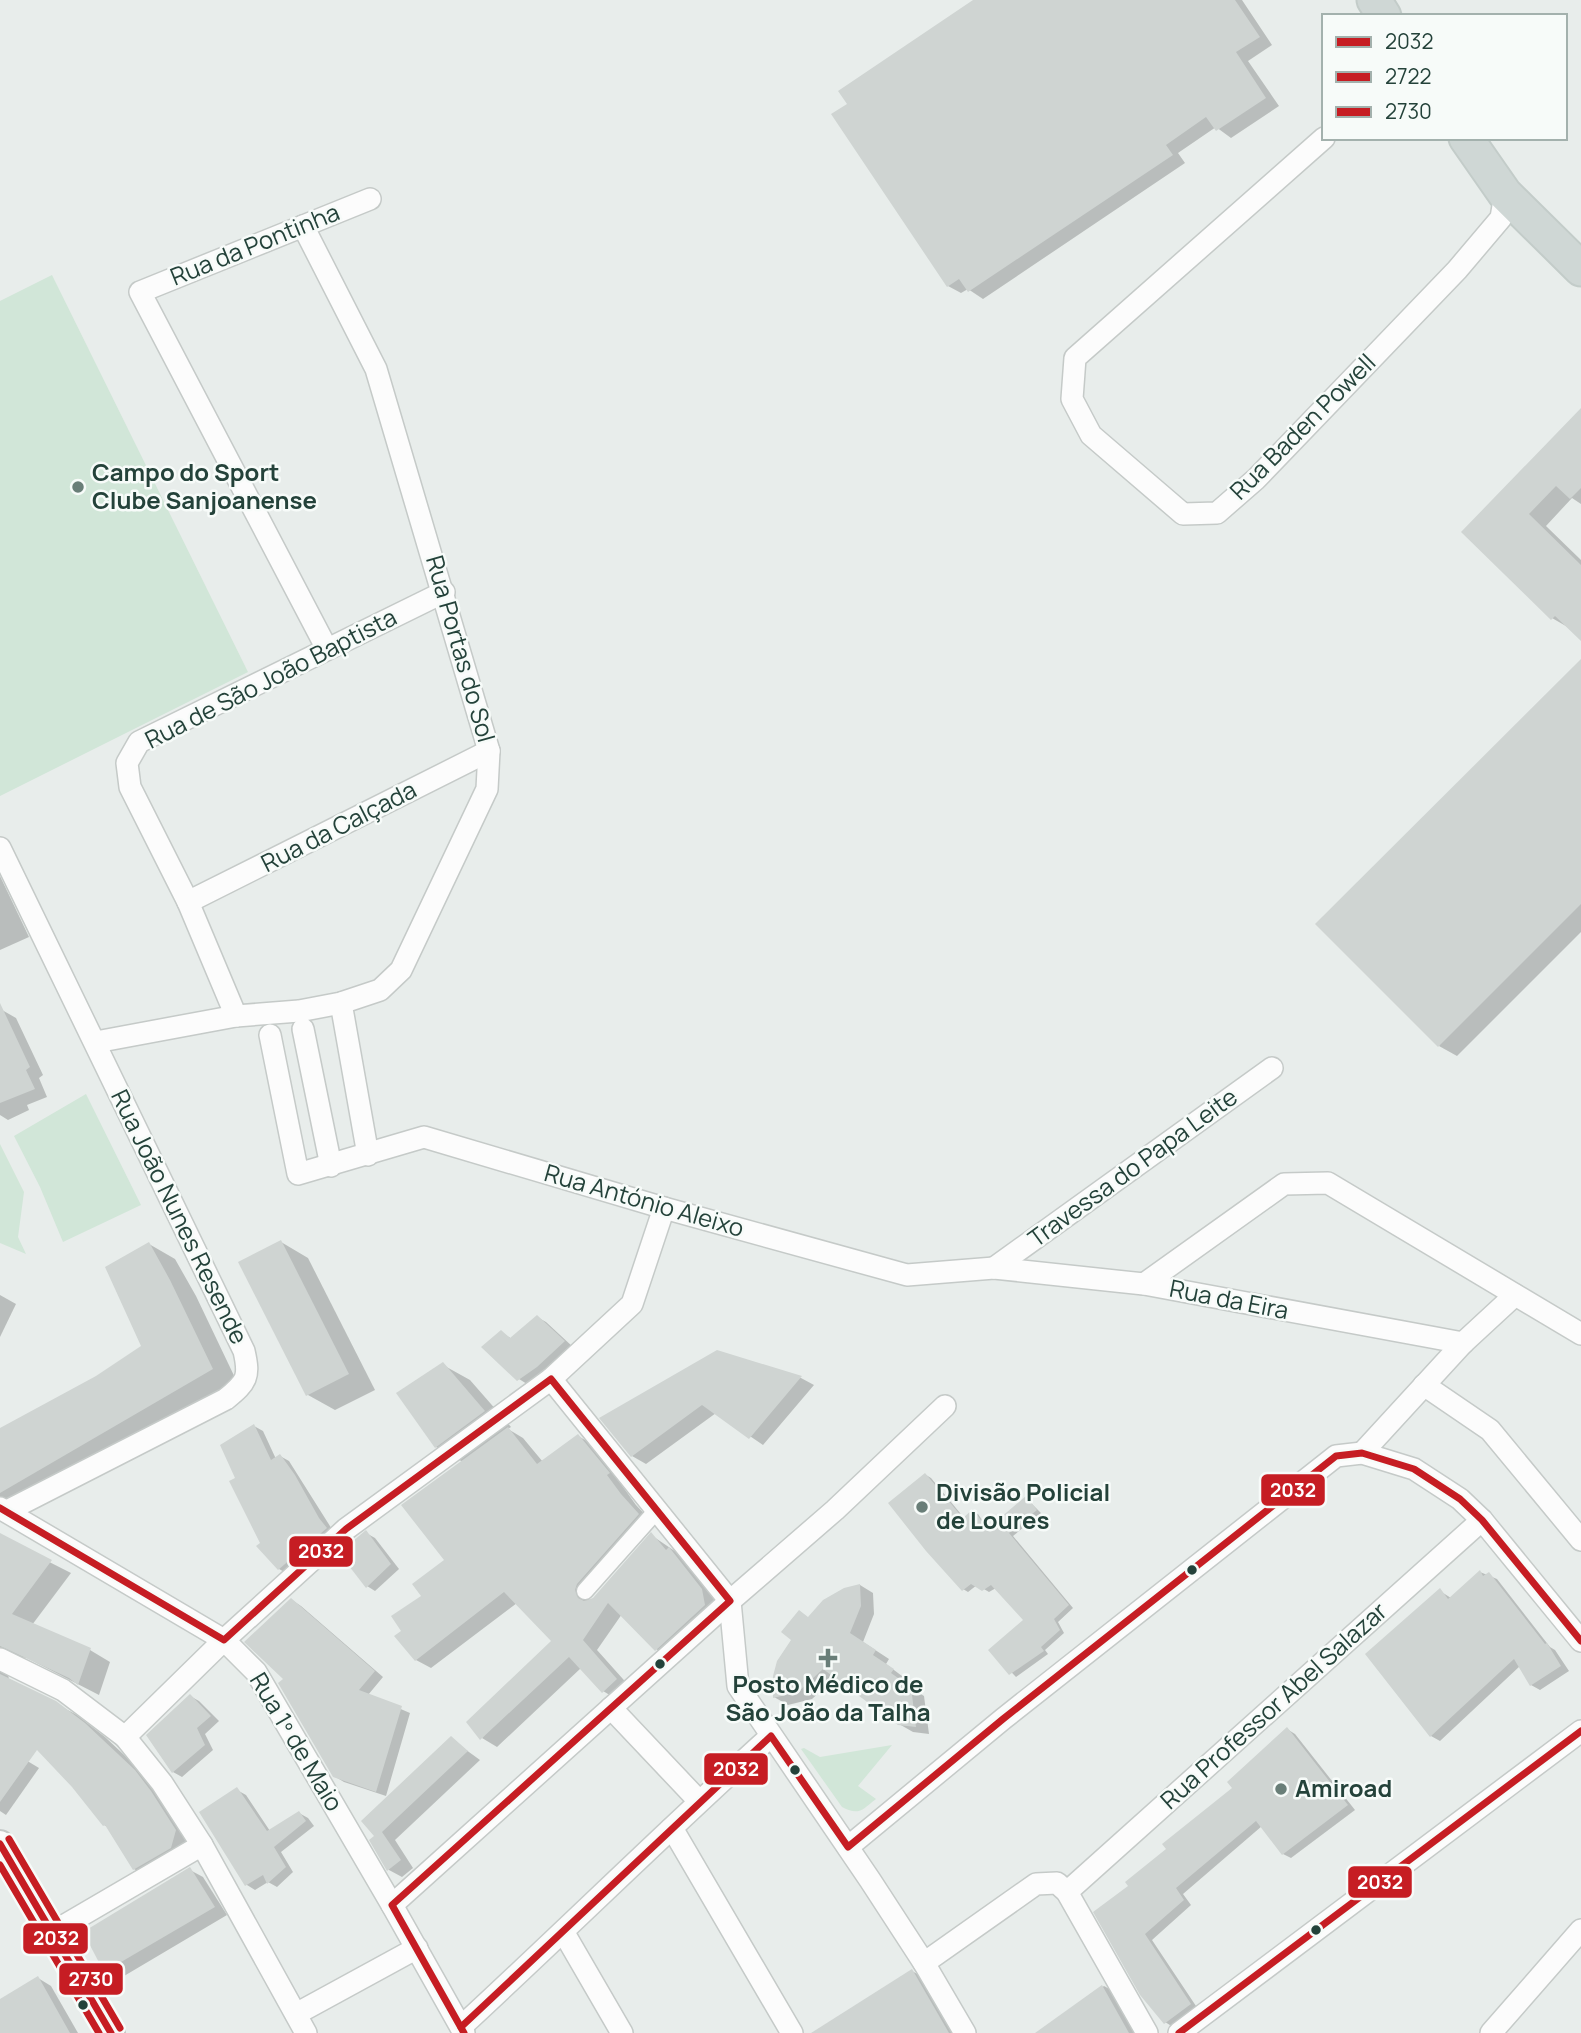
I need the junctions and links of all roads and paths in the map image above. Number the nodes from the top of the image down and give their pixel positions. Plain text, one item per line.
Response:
1 (1322, 140) edge
2 (1467, 140) edge
3 (1505, 194) junction
4 (370, 199) dead end
5 (303, 226) junction
6 (1581, 269) edge
7 (444, 592) junction
8 (327, 649) junction
9 (489, 751) junction
10 (0, 848) edge
11 (188, 902) junction
12 (341, 1003) junction
13 (236, 1016) junction
14 (303, 1030) dead end
15 (270, 1035) dead end
16 (96, 1042) junction
17 (1272, 1068) dead end
18 (368, 1154) junction
19 (331, 1166) junction
20 (664, 1208) junction
21 (994, 1268) junction
22 (1144, 1284) junction
23 (1515, 1295) junction
24 (1581, 1335) edge
25 (1463, 1343) junction
26 (551, 1379) junction
27 (1424, 1385) junction
28 (945, 1406) dead end
29 (1362, 1453) junction
30 (4, 1509) edge
31 (657, 1510) junction
32 (1482, 1520) junction
33 (1581, 1540) edge
34 (586, 1591) dead end
35 (730, 1601) junction
36 (224, 1640) junction
37 (1581, 1641) edge
38 (0, 1659) edge
39 (611, 1708) junction
40 (1581, 1731) edge
41 (771, 1736) junction
42 (125, 1737) junction
43 (699, 1801) junction
44 (672, 1828) junction
45 (0, 1844) edge
46 (202, 1844) junction
47 (848, 1847) junction
48 (1067, 1892) junction
49 (393, 1905) junction
50 (1581, 1930) edge
51 (53, 1932) junction
52 (564, 1933) junction
53 (417, 1948) junction
54 (924, 1963) junction
55 (301, 2024) edge
56 (462, 2030) edge
57 (111, 2033) edge
58 (622, 2033) edge
59 (792, 2033) edge
60 (965, 2033) edge
61 (1147, 2033) edge
62 (1180, 2033) edge
63 (1491, 2033) edge

1 - 3 street, Rua Baden Powell
2 - 3 main road
3 - 6 main road
4 - 5 street, Rua da Pontinha
5 - 7 street, Rua Portas do Sol
5 - 8 street, Rua da Pontinha
7 - 8 street, Rua de São João Baptista
7 - 9 street, Rua Portas do Sol
8 - 11 street, Rua de São João Baptista
9 - 11 street, Rua da Calçada
9 - 12 street, Rua Portas do Sol
10 - 16 street, Rua João Nunes Resende
11 - 13 street, Rua de São João Baptista
12 - 13 street, Rua Portas do Sol
12 - 18 street
13 - 16 street, Rua Portas do Sol
14 - 19 street
15 - 19 street, Rua António Aleixo
16 - 30 street, Rua João Nunes Resende
17 - 21 street, Travessa do Papa Leite
18 - 19 street, Rua António Aleixo
18 - 20 street, Rua António Aleixo
20 - 21 street, Rua António Aleixo
20 - 26 street
21 - 22 street, Rua da Eira
22 - 23 street
22 - 25 street, Rua da Eira
23 - 24 street
23 - 25 street
25 - 27 street
26 - 31 street
26 - 36 street
27 - 29 street
27 - 33 street
28 - 35 street
29 - 32 street
29 - 47 street
30 - 36 street, Rua 1º de Maio
31 - 34 street
31 - 35 street
32 - 37 street
32 - 48 street, Rua Professor Abel Salazar
35 - 39 street
35 - 41 street
36 - 42 street
36 - 49 street, Rua 1º de Maio
38 - 42 street
39 - 43 street
39 - 49 street
40 - 62 street
41 - 43 street
41 - 47 street
42 - 46 street
43 - 44 street
44 - 52 street
44 - 59 street
45 - 51 street
46 - 51 street
46 - 55 street
47 - 54 street
48 - 54 street
48 - 61 street
49 - 53 street, Rua 1º de Maio
50 - 63 street
51 - 57 street
52 - 56 street
52 - 58 street
53 - 55 street
53 - 56 street, Rua 1º de Maio
54 - 60 street

